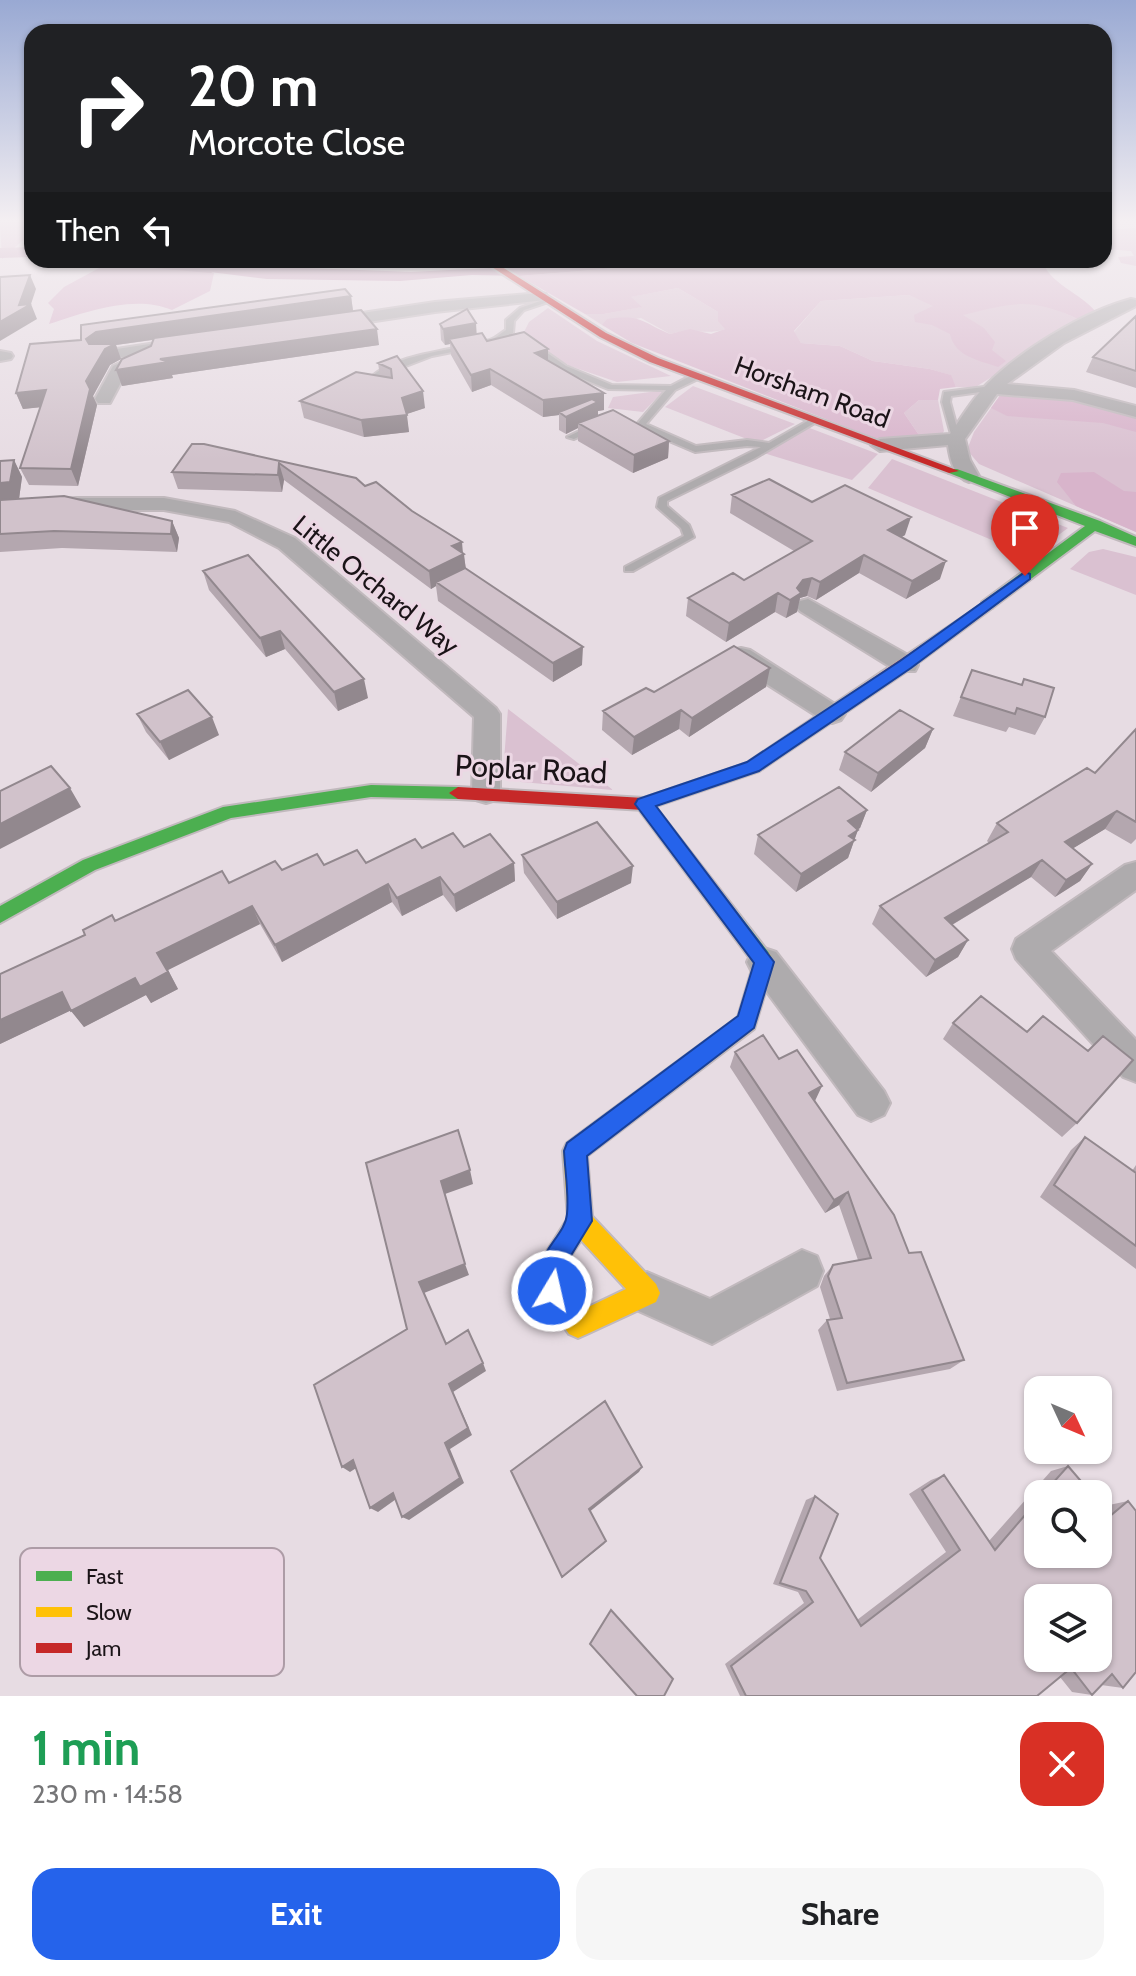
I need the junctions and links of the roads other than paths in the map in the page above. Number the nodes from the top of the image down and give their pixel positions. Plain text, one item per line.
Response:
1 (515, 301) edge
2 (539, 301) edge
3 (548, 301) edge
4 (1134, 303) edge
5 (318, 325) edge
6 (510, 331) junction
7 (202, 342) edge
8 (173, 346) junction
9 (103, 355) edge
10 (695, 377) junction
11 (371, 382) junction
12 (360, 383) edge
13 (672, 388) junction
14 (992, 388) junction
15 (389, 390) edge
16 (104, 399) dead end
17 (1136, 412) edge
18 (646, 418) junction
19 (632, 419) edge
20 (814, 421) junction
21 (604, 423) edge
22 (571, 437) dead end
23 (956, 439) junction
24 (768, 445) junction
25 (880, 445) junction
26 (969, 476) junction
27 (0, 509) edge
28 (1096, 524) junction
29 (1136, 542) edge
30 (629, 569) dead end
31 (808, 606) dead end
32 (741, 656) edge
33 (906, 665) junction
34 (832, 714) junction
35 (486, 793) junction
36 (644, 804) junction
37 (1136, 874) edge
38 (0, 915) edge
39 (764, 962) junction
40 (1136, 1065) edge
41 (871, 1103) dead end
42 (580, 1221) junction
43 (802, 1271) dead end
44 (647, 1293) junction

1 - 5 street
2 - 6 lane
3 - 10 street, Horsham Road
4 - 14 street
6 - 11 lane
6 - 13 lane
7 - 8 street
8 - 9 street
8 - 16 street
10 - 13 lane
10 - 20 street, Horsham Road
11 - 12 lane
11 - 15 lane
13 - 18 lane
14 - 17 street
14 - 23 street
14 - 23 lane
18 - 19 lane
18 - 24 lane
20 - 24 lane
20 - 25 street, Horsham Road
21 - 22 lane
23 - 25 street
23 - 26 street
24 - 30 lane
25 - 26 street, Horsham Road
26 - 28 street, Horsham Road
27 - 35 street, Little Orchard Way
28 - 29 street, Horsham Road
28 - 33 street, Poplar Road
31 - 33 street
32 - 34 street
33 - 34 street, Poplar Road
34 - 36 street, Poplar Road
35 - 36 street, Poplar Road
35 - 38 street, Poplar Road
36 - 39 street
37 - 40 street
39 - 41 street
39 - 42 street
42 - 44 street
42 - 44 street
43 - 44 street

